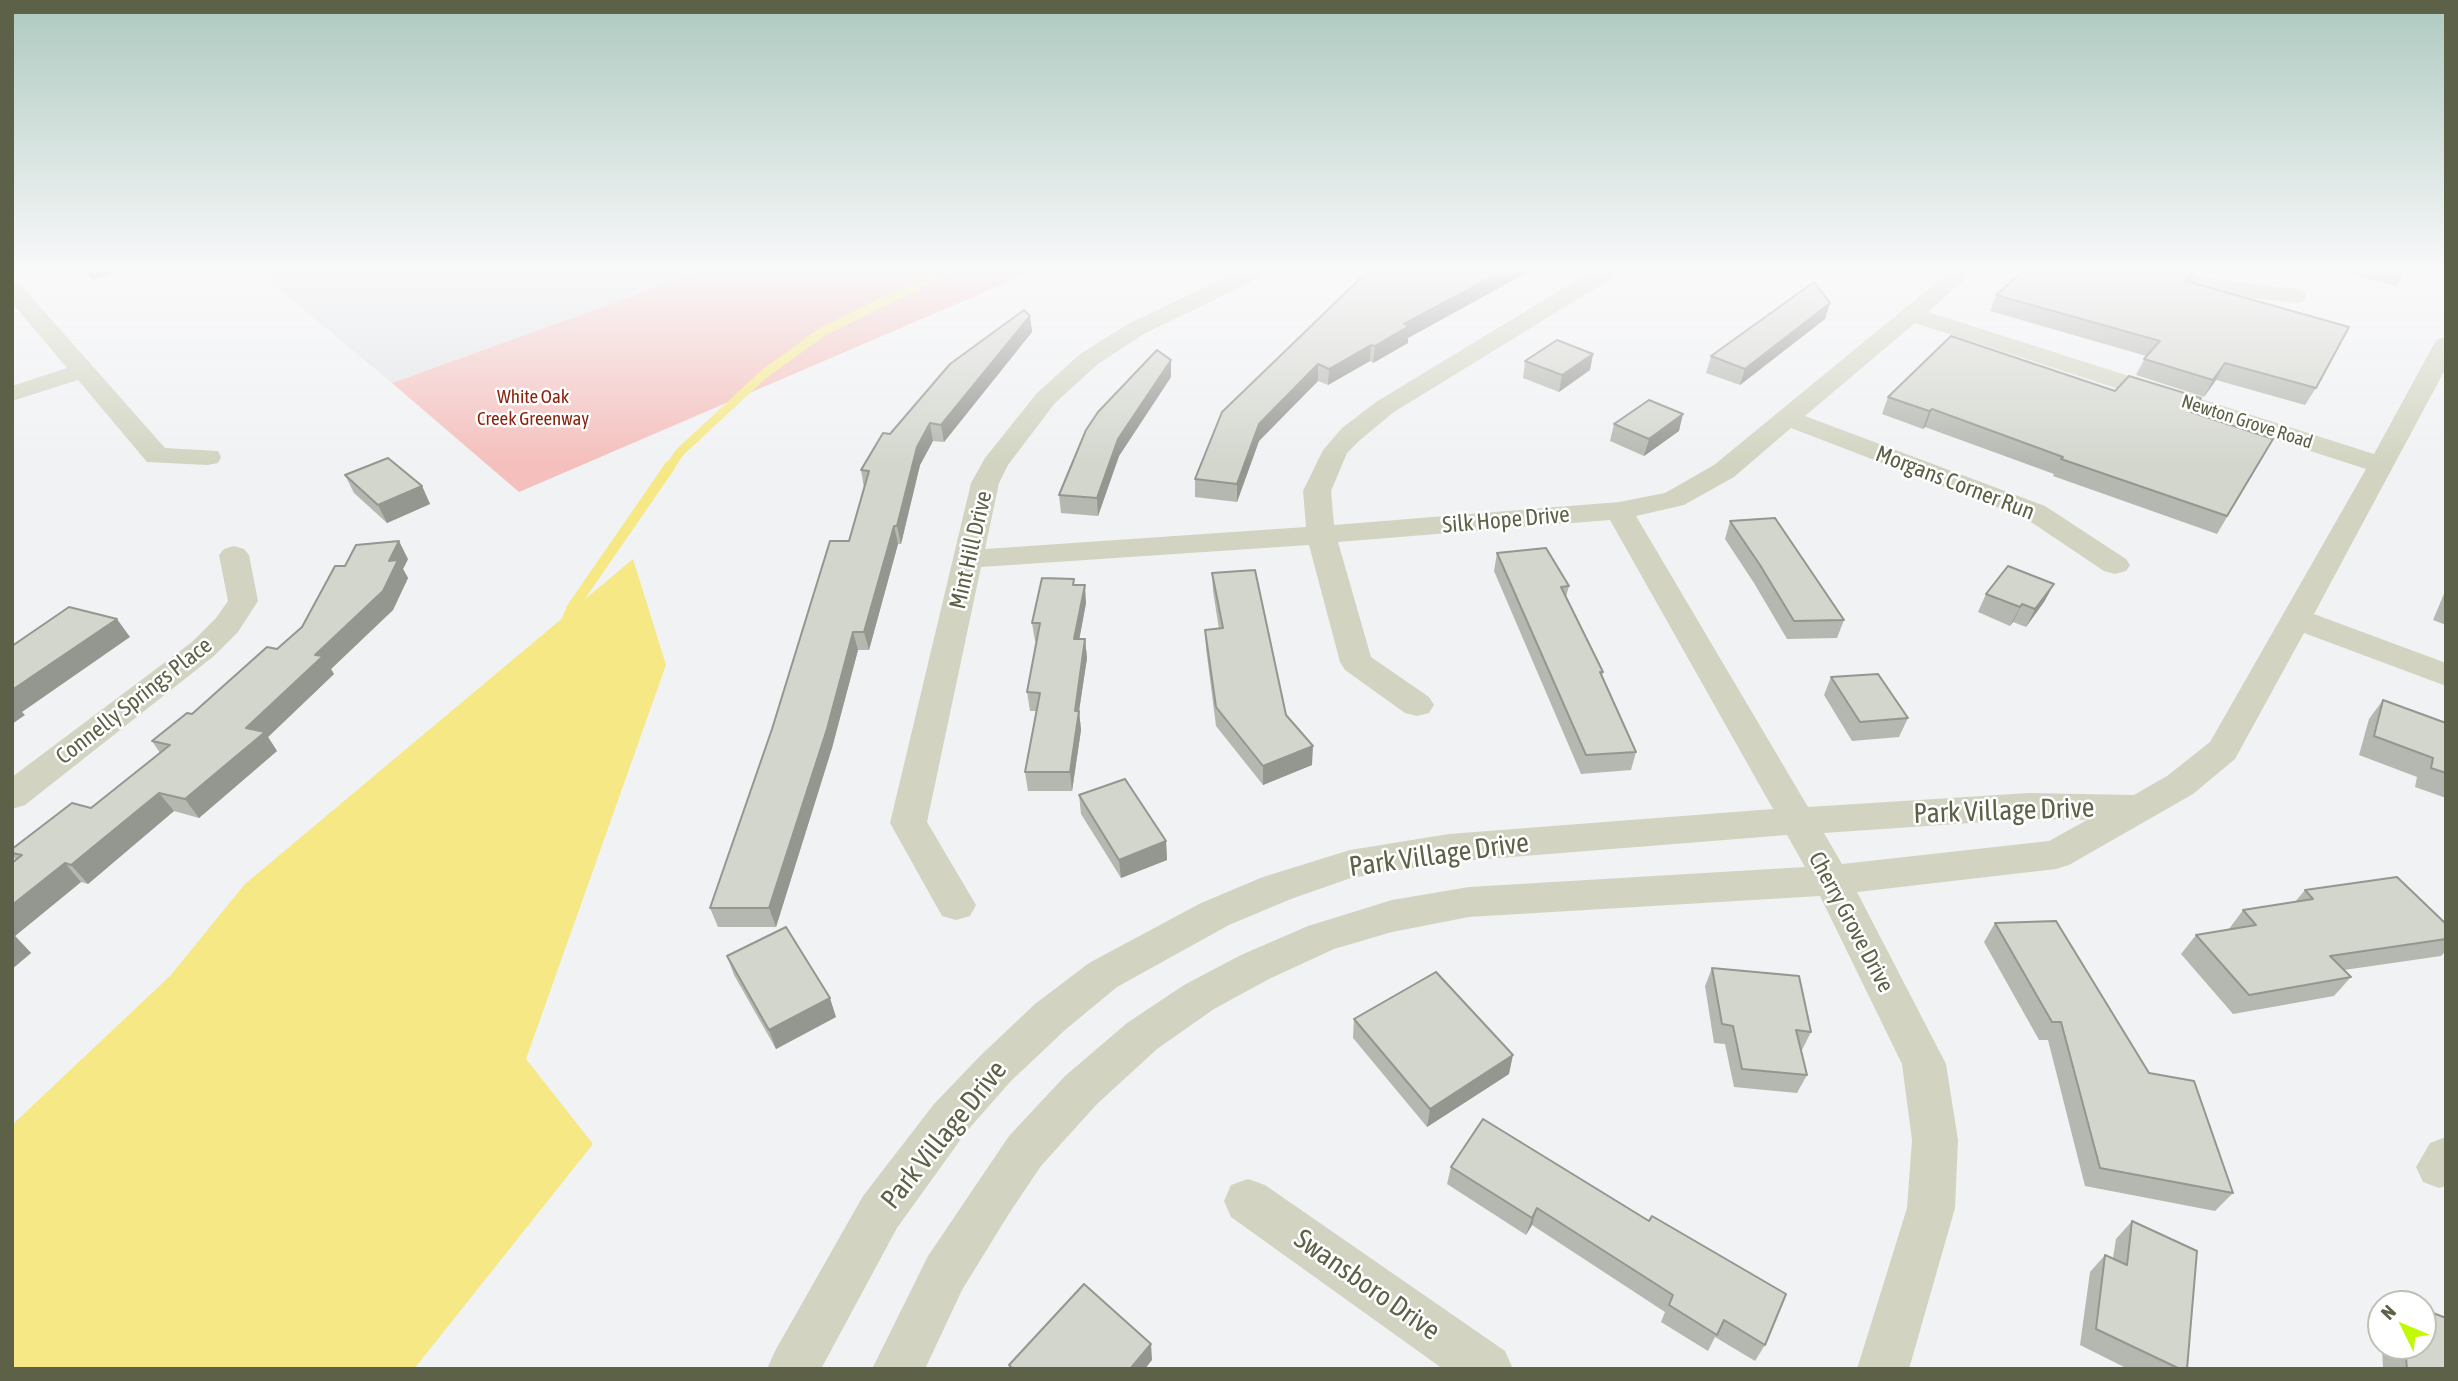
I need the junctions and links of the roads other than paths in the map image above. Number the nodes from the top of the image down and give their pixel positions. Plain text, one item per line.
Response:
1 (52, 336) edge
2 (1125, 336) edge
3 (1500, 336) edge
4 (1886, 336) edge
5 (1979, 336) edge
6 (2446, 344) edge
7 (82, 372) junction
8 (12, 394) edge
9 (1787, 418) junction
10 (208, 457) dead end
11 (2382, 465) junction
12 (1619, 511) junction
13 (1321, 535) junction
14 (234, 555) dead end
15 (969, 559) junction
16 (2115, 565) dead end
17 (2295, 618) junction
18 (2446, 675) edge
19 (1417, 705) dead end
20 (12, 796) edge
21 (2137, 808) junction
22 (1796, 821) junction
23 (1832, 880) junction
24 (956, 905) dead end
25 (1248, 1201) dead end
26 (793, 1369) edge
27 (898, 1369) edge
28 (1487, 1369) edge
29 (1883, 1369) edge

1 - 7 street
2 - 15 street, Mint Hill Drive
3 - 13 street
4 - 9 street, Silk Hope Drive
5 - 11 street, Newton Grove Road
6 - 11 street, Park Village Drive
7 - 8 street
7 - 10 street
9 - 12 street, Silk Hope Drive
9 - 16 street, Morgans Corner Run
11 - 17 street, Park Village Drive
12 - 13 street, Silk Hope Drive
12 - 22 street, Cherry Grove Drive
13 - 15 street, Silk Hope Drive
13 - 19 street
14 - 20 street, Connelly Springs Place
15 - 24 street, Mint Hill Drive
17 - 18 street
17 - 21 street, Park Village Drive
21 - 22 street, Park Village Drive
21 - 23 street, Park Village Drive
22 - 23 street, Cherry Grove Drive
22 - 26 street, Park Village Drive
23 - 27 street, Park Village Drive
23 - 29 street, Cherry Grove Drive
25 - 28 street, Swansboro Drive

